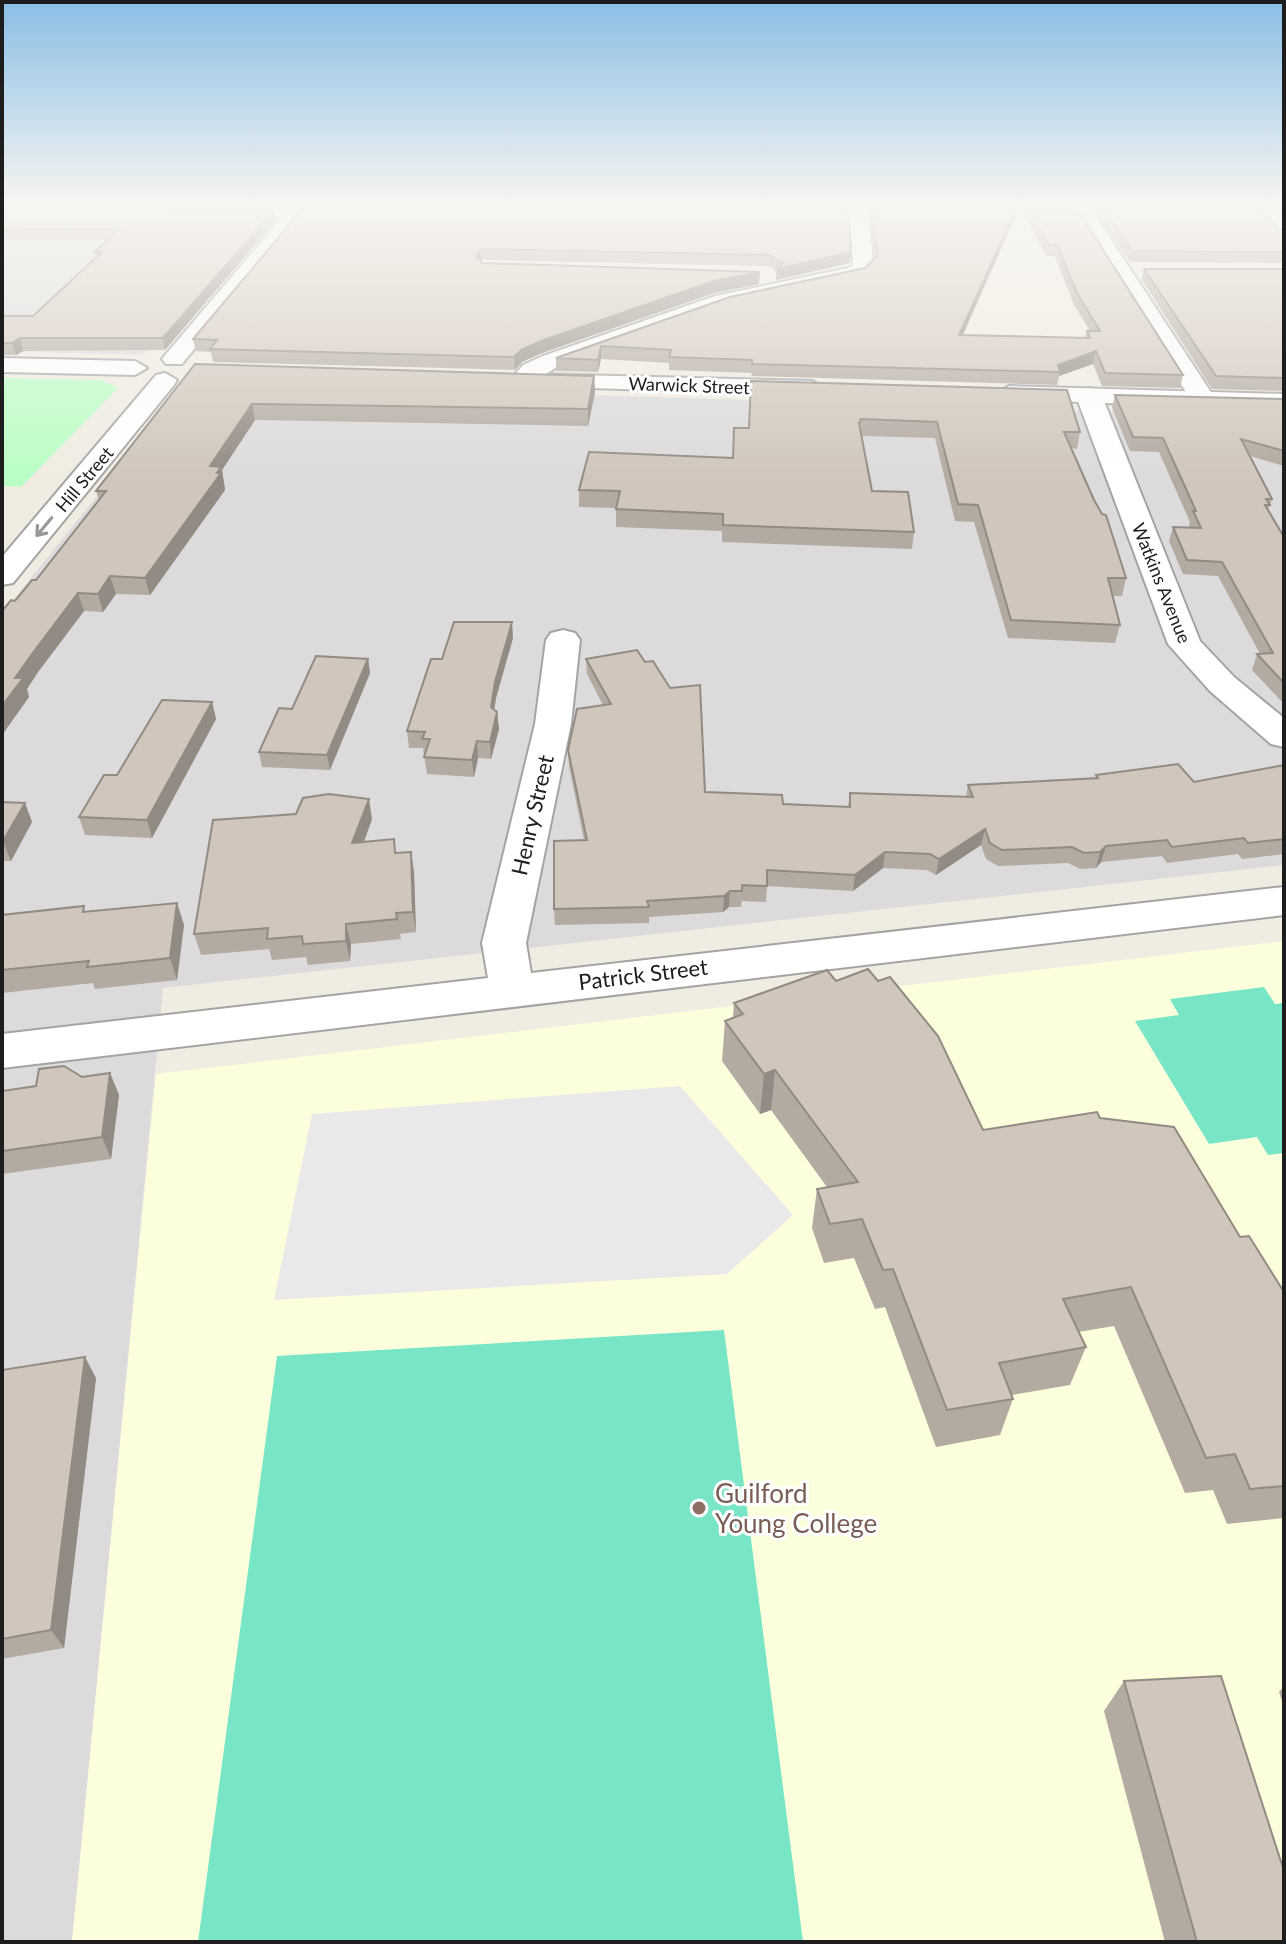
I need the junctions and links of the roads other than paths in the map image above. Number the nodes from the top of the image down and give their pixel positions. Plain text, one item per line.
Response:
1 (221, 297) edge
2 (744, 297) edge
3 (1138, 297) edge
4 (2, 365) edge
5 (154, 372) junction
6 (490, 379) edge
7 (522, 380) junction
8 (841, 389) edge
9 (980, 393) edge
10 (1089, 396) junction
11 (1203, 400) junction
12 (1284, 402) edge
13 (41, 487) dead end
14 (2, 576) edge
15 (563, 640) dead end
16 (1284, 736) edge
17 (1284, 901) edge
18 (512, 989) junction
19 (2, 1051) edge

1 - 5 street, Hill Street
2 - 7 street
3 - 11 street
4 - 5 street
5 - 13 street, Hill Street
5 -> 14 street, Hill Street
6 - 7 street, Warwick Street
7 - 8 street, Warwick Street
9 - 10 street
10 - 11 street
10 - 16 street, Watkins Avenue
11 - 12 street
15 - 18 street, Henry Street
17 - 18 street, Patrick Street
18 - 19 street, Patrick Street

